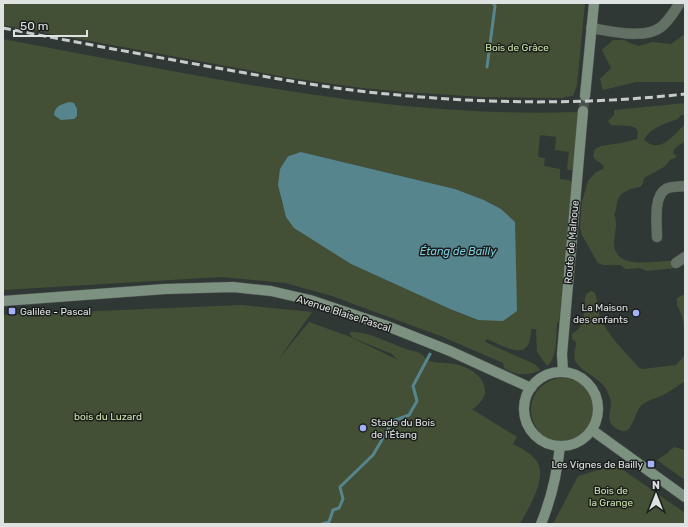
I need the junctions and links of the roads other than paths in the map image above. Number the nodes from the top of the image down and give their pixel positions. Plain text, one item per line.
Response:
1 (594, 3) edge
2 (680, 3) edge
3 (591, 28) junction
4 (585, 96) tunnel mouth
5 (583, 111) tunnel mouth
6 (685, 186) edge
7 (657, 237) dead end
8 (685, 257) edge
9 (676, 263) dead end
10 (3, 301) edge
11 (563, 372) junction
12 (531, 388) junction
13 (592, 430) junction
14 (560, 446) junction
15 (685, 496) edge
16 (541, 524) edge

1 - 3 main road
2 - 3 street
3 - 4 main road
5 - 11 main road, Route de Malnoue
6 - 7 street
8 - 9 street
10 - 12 main road, Avenue Blaise Pascal
11 - 12 main road
11 - 13 main road
12 - 14 main road
13 - 14 main road
13 - 15 main road
14 - 16 main road

